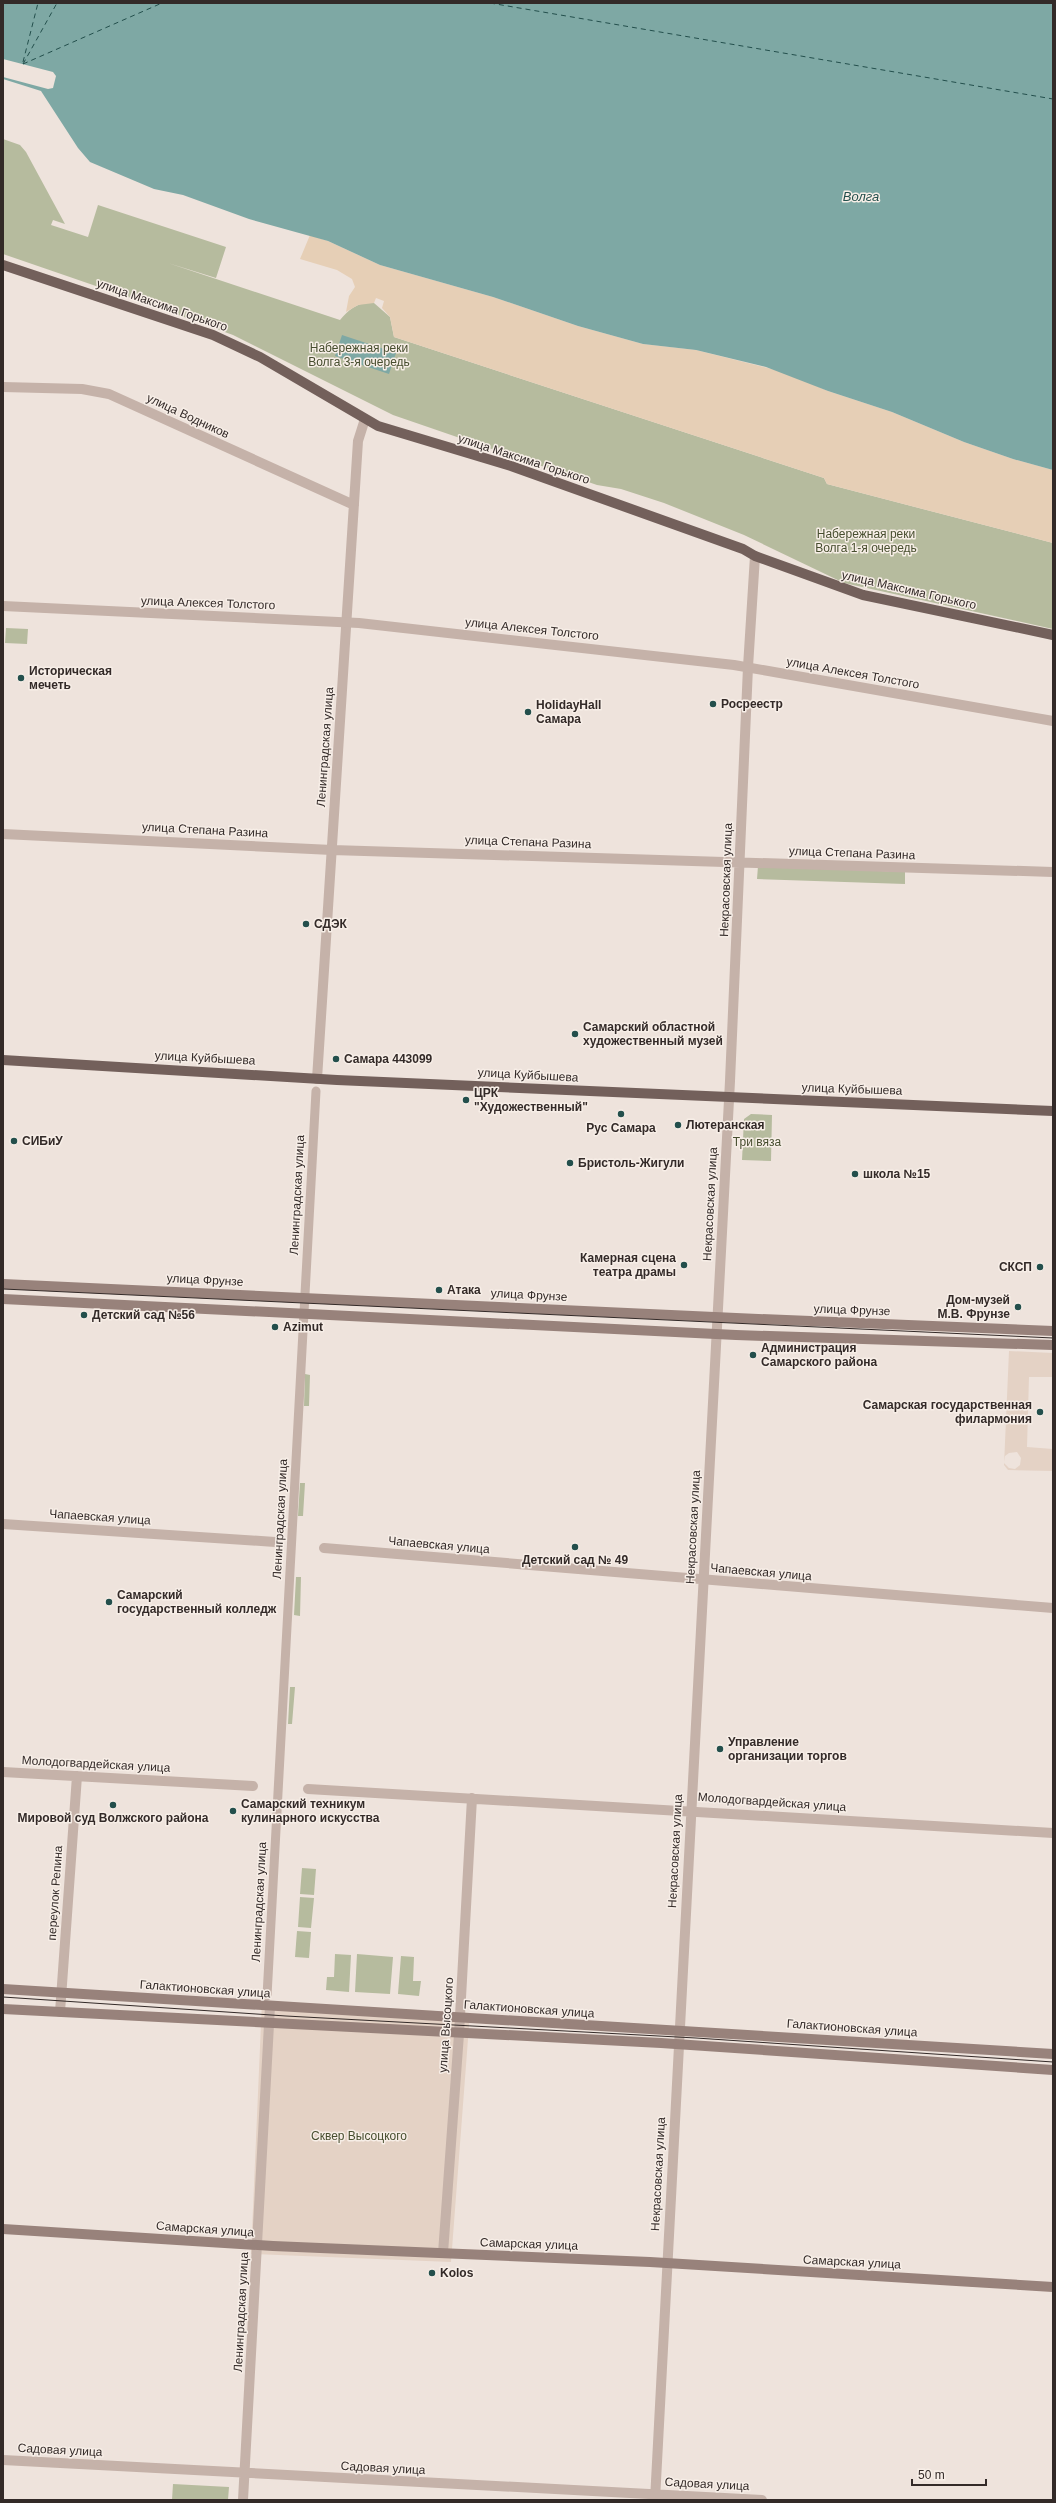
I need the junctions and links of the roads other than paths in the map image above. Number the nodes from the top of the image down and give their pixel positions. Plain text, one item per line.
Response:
1 (3, 265) edge
2 (3, 387) edge
3 (365, 419) junction
4 (354, 506) junction
5 (755, 556) junction
6 (3, 606) edge
7 (346, 622) junction
8 (1053, 635) edge
9 (748, 667) junction
10 (1053, 721) edge
11 (3, 834) edge
12 (332, 850) junction
13 (740, 862) junction
14 (1053, 872) edge
15 (3, 1060) edge
16 (317, 1079) junction
17 (316, 1091) dead end
18 (729, 1098) junction
19 (1053, 1111) edge
20 (3, 1284) edge
21 (304, 1297) junction
22 (3, 1299) edge
23 (304, 1312) junction
24 (717, 1317) junction
25 (1053, 1331) edge
26 (716, 1334) junction
27 (1053, 1345) edge
28 (3, 1524) edge
29 (275, 1542) dead end
30 (324, 1548) dead end
31 (703, 1580) junction
32 (1053, 1608) edge
33 (3, 1772) edge
34 (76, 1776) junction
35 (253, 1786) dead end
36 (308, 1789) dead end
37 (472, 1798) junction
38 (690, 1810) junction
39 (1053, 1833) edge
40 (3, 1989) edge
41 (61, 1993) junction
42 (269, 2001) junction
43 (3, 2009) edge
44 (60, 2012) junction
45 (460, 2017) junction
46 (269, 2025) junction
47 (679, 2031) junction
48 (459, 2034) junction
49 (678, 2045) junction
50 (1053, 2054) edge
51 (1053, 2070) edge
52 (3, 2230) edge
53 (258, 2245) junction
54 (443, 2254) junction
55 (666, 2264) junction
56 (1053, 2287) edge
57 (3, 2460) edge
58 (245, 2473) junction
59 (655, 2497) edge
60 (243, 2500) edge
61 (762, 2500) edge

1 - 3 main road, улица Максима Горького
2 - 4 street, улица Водников
3 - 4 street, Ленинградская улица
3 - 5 main road, улица Максима Горького
4 - 7 street, Ленинградская улица
5 - 8 main road, улица Максима Горького
5 - 9 street, Некрасовская улица
6 - 7 street, улица Алексея Толстого
7 - 9 street, улица Алексея Толстого
7 - 12 street, Ленинградская улица
9 - 10 street, улица Алексея Толстого
9 - 13 street, Некрасовская улица
11 - 12 street, улица Степана Разина
12 - 13 street, улица Степана Разина
12 - 16 street, Ленинградская улица
13 - 14 street, улица Степана Разина
13 - 18 street, Некрасовская улица
15 - 16 main road, улица Куйбышева
16 - 18 main road, улица Куйбышева
17 - 21 street, Ленинградская улица
18 - 19 main road, улица Куйбышева
18 - 24 street, Некрасовская улица
20 - 21 main road, улица Фрунзе
21 - 23 street, Ленинградская улица
21 - 24 main road, улица Фрунзе
22 - 23 main road
23 - 26 main road
23 - 42 street, Ленинградская улица
24 - 25 main road, улица Фрунзе
24 - 26 street, Некрасовская улица
26 - 27 main road
26 - 31 street, Некрасовская улица
28 - 29 street, Чапаевская улица
30 - 31 street, Чапаевская улица
31 - 32 street, Чапаевская улица
31 - 38 street, Некрасовская улица
33 - 34 street, Молодогвардейская улица
34 - 35 street, Молодогвардейская улица
34 - 41 street, переулок Репина
36 - 37 street, Молодогвардейская улица
37 - 38 street, Молодогвардейская улица
37 - 45 street, улица Высоцкого
38 - 39 street, Молодогвардейская улица
38 - 47 street, Некрасовская улица
40 - 41 main road, Галактионовская улица
41 - 42 main road, Галактионовская улица
41 - 44 street, переулок Репина
42 - 45 main road, Галактионовская улица
42 - 46 street, Ленинградская улица
43 - 44 main road
44 - 46 main road
45 - 47 main road, Галактионовская улица
45 - 48 street, улица Высоцкого
46 - 48 main road
46 - 53 street, Ленинградская улица
47 - 49 street, Некрасовская улица
47 - 50 main road, Галактионовская улица
48 - 49 main road
48 - 54 street, улица Высоцкого
49 - 51 main road
49 - 55 street, Некрасовская улица
52 - 53 main road, Самарская улица
53 - 54 main road, Самарская улица
53 - 58 street, Ленинградская улица
54 - 55 main road, Самарская улица
55 - 56 main road, Самарская улица
55 - 59 street, Некрасовская улица
57 - 58 street, Садовая улица
58 - 59 street, Садовая улица
58 - 60 street, Ленинградская улица
59 - 61 street, Садовая улица

